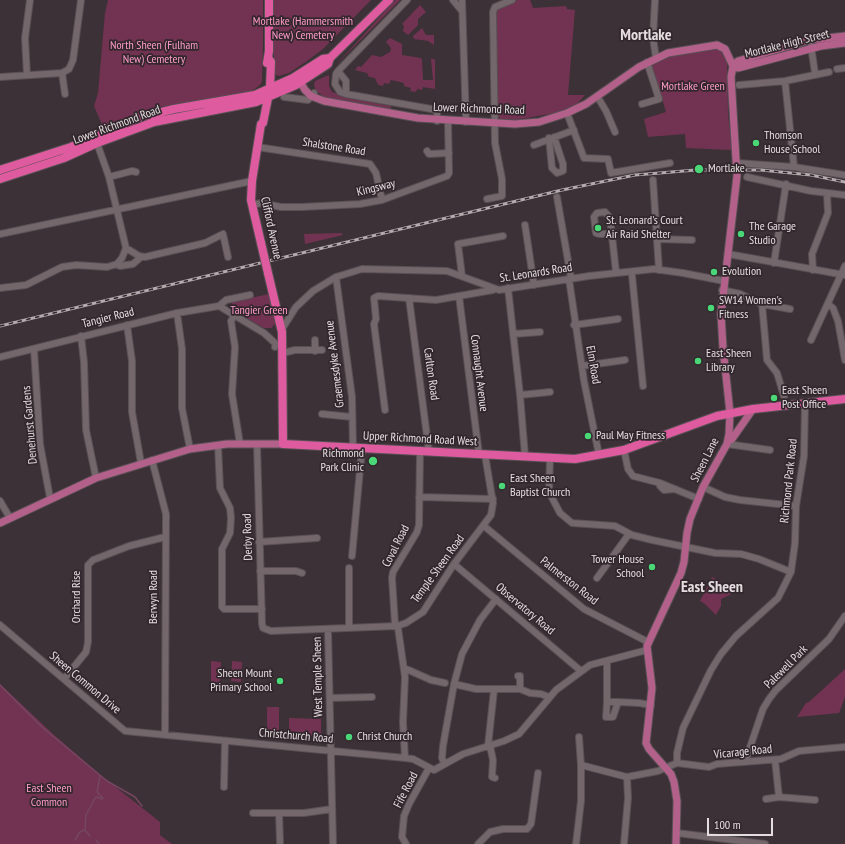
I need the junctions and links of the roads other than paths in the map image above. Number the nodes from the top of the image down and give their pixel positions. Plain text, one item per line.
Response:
1 (30, 0) edge
2 (81, 0) edge
3 (269, 0) edge
4 (390, 0) edge
5 (407, 0) edge
6 (453, 0) edge
7 (462, 0) edge
8 (512, 0) edge
9 (655, 0) edge
10 (462, 12) junction
11 (845, 36) edge
12 (845, 43) edge
13 (811, 44) junction
14 (656, 58) junction
15 (648, 62) junction
16 (733, 66) junction
17 (845, 68) edge
18 (837, 69) dead end
19 (338, 71) junction
20 (829, 72) dead end
21 (62, 73) junction
22 (815, 73) junction
23 (27, 75) junction
24 (0, 77) edge
25 (301, 78) junction
26 (785, 81) junction
27 (739, 85) dead end
28 (64, 94) dead end
29 (266, 94) junction
30 (346, 94) junction
31 (314, 95) junction
32 (596, 96) junction
33 (284, 97) dead end
34 (395, 103) junction
35 (642, 104) dead end
36 (175, 113) junction
37 (568, 113) junction
38 (393, 114) junction
39 (436, 120) junction
40 (448, 121) junction
41 (466, 122) junction
42 (495, 124) junction
43 (574, 130) junction
44 (614, 132) dead end
45 (551, 138) junction
46 (97, 143) junction
47 (534, 146) dead end
48 (257, 147) junction
49 (427, 152) dead end
50 (449, 153) junction
51 (670, 163) dead end
52 (737, 164) junction
53 (794, 167) junction
54 (0, 170) edge
55 (136, 172) dead end
56 (845, 175) edge
57 (109, 177) junction
58 (747, 177) dead end
59 (0, 179) edge
60 (653, 180) dead end
61 (252, 181) junction
62 (786, 184) junction
63 (827, 194) junction
64 (845, 195) edge
65 (557, 197) dead end
66 (487, 199) dead end
67 (382, 200) junction
68 (252, 205) junction
69 (116, 208) junction
70 (525, 225) dead end
71 (0, 234) edge
72 (610, 234) junction
73 (503, 236) dead end
74 (657, 239) junction
75 (692, 240) dead end
76 (126, 248) junction
77 (728, 254) junction
78 (141, 257) junction
79 (228, 257) dead end
80 (774, 263) junction
81 (117, 264) junction
82 (845, 266) edge
83 (659, 270) junction
84 (813, 270) junction
85 (616, 272) junction
86 (843, 274) edge
87 (632, 275) dead end
88 (462, 276) junction
89 (336, 277) junction
90 (570, 279) junction
91 (724, 281) junction
92 (534, 285) junction
93 (0, 288) edge
94 (508, 288) junction
95 (495, 290) junction
96 (722, 290) junction
97 (250, 295) dead end
98 (458, 296) junction
99 (410, 298) junction
100 (762, 304) junction
101 (828, 304) junction
102 (219, 306) junction
103 (790, 309) dead end
104 (177, 313) junction
105 (278, 313) junction
106 (234, 316) junction
107 (618, 319) dead end
108 (842, 321) edge
109 (127, 325) junction
110 (574, 325) junction
111 (282, 329) junction
112 (540, 332) dead end
113 (513, 334) junction
114 (81, 336) junction
115 (281, 338) junction
116 (314, 340) dead end
117 (811, 340) dead end
118 (275, 347) dead end
119 (34, 349) junction
120 (283, 353) junction
121 (2, 356) edge
122 (625, 360) dead end
123 (845, 360) edge
124 (582, 366) junction
125 (643, 386) dead end
126 (550, 392) dead end
127 (520, 395) junction
128 (784, 396) dead end
129 (845, 399) edge
130 (805, 403) junction
131 (753, 409) junction
132 (385, 410) dead end
133 (730, 413) junction
134 (322, 414) dead end
135 (352, 417) junction
136 (727, 442) junction
137 (240, 444) junction
138 (257, 444) junction
139 (283, 444) junction
140 (218, 445) junction
141 (357, 448) junction
142 (190, 449) junction
143 (624, 450) junction
144 (770, 450) dead end
145 (420, 452) junction
146 (429, 452) junction
147 (482, 454) junction
148 (599, 455) junction
149 (525, 456) junction
150 (550, 458) junction
151 (152, 460) junction
152 (141, 463) junction
153 (96, 478) junction
154 (703, 487) junction
155 (419, 497) junction
156 (50, 498) junction
157 (493, 499) junction
158 (699, 499) junction
159 (0, 501) edge
160 (796, 506) junction
161 (10, 518) junction
162 (0, 523) edge
163 (484, 526) junction
164 (629, 534) junction
165 (165, 536) junction
166 (317, 538) dead end
167 (259, 542) junction
168 (686, 546) junction
169 (352, 556) dead end
170 (454, 564) junction
171 (349, 568) dead end
172 (260, 571) junction
173 (791, 572) junction
174 (302, 573) dead end
175 (597, 578) dead end
176 (496, 599) junction
177 (262, 609) junction
178 (845, 616) edge
179 (0, 625) edge
180 (397, 626) junction
181 (263, 628) joint
182 (349, 628) junction
183 (328, 630) junction
184 (648, 642) junction
185 (647, 650) junction
186 (608, 661) junction
187 (404, 668) junction
188 (581, 671) junction
189 (518, 676) dead end
190 (64, 680) junction
191 (445, 682) dead end
192 (454, 684) junction
193 (520, 689) junction
194 (494, 690) junction
195 (549, 697) junction
196 (330, 698) junction
197 (372, 698) dead end
198 (607, 702) junction
199 (618, 702) junction
200 (651, 705) junction
201 (165, 735) junction
202 (579, 737) dead end
203 (225, 741) junction
204 (489, 746) junction
205 (845, 748) edge
206 (331, 750) junction
207 (405, 758) junction
208 (775, 760) junction
209 (745, 762) junction
210 (444, 763) junction
211 (677, 763) junction
212 (581, 765) junction
213 (665, 767) junction
214 (428, 768) junction
215 (538, 773) dead end
216 (627, 777) junction
217 (495, 778) dead end
218 (224, 787) dead end
219 (778, 797) junction
220 (766, 799) dead end
221 (815, 800) dead end
222 (332, 809) junction
223 (254, 813) dead end
224 (279, 813) junction
225 (677, 834) junction
226 (280, 842) dead end
227 (333, 844) edge
228 (406, 844) edge
229 (478, 844) edge
230 (576, 844) edge
231 (624, 844) edge
232 (676, 844) edge
233 (765, 844) edge

1 - 23 street
2 - 21 street
3 - 29 highway, Clifford Avenue
4 - 25 highway
5 - 19 street
6 - 10 street
7 - 10 street
8 - 42 street
9 - 14 street
10 - 41 street
11 - 13 main road, Mortlake High Street
12 - 13 main road, Mortlake High Street
13 - 16 main road, Mortlake High Street
13 - 22 street
14 - 15 main road, Lower Richmond Road
14 - 16 main road, Lower Richmond Road
15 - 32 main road, Lower Richmond Road
15 - 35 street
16 - 52 main road, Sheen Lane
17 - 18 street
19 - 30 street
19 - 30 street
20 - 22 street
21 - 23 street
21 - 28 street
22 - 26 street
23 - 24 street
25 - 29 highway
25 - 31 main road
26 - 27 street
26 - 53 street
29 - 36 highway, Lower Richmond Road
29 - 48 highway, Clifford Avenue
30 - 34 street
31 - 33 street, Lower Richmond Road
31 - 38 main road, Lower Richmond Road
32 - 37 main road, Lower Richmond Road
32 - 44 street
34 - 38 street
34 - 39 street
36 - 46 highway, Lower Richmond Road
36 - 54 highway, Lower Richmond Road
37 - 42 main road, Lower Richmond Road
37 - 43 street
38 - 39 main road, Lower Richmond Road
39 - 40 main road, Lower Richmond Road
40 - 41 main road, Lower Richmond Road
40 - 50 street, Kingsway
41 - 42 main road, Lower Richmond Road
42 - 66 street
43 - 45 street
43 - 51 street
45 - 45 street
45 - 47 street
46 - 57 street
46 - 59 highway, Lower Richmond Road
48 - 61 highway, Clifford Avenue
48 - 67 street, Shalstone Road
49 - 50 street
50 - 67 street, Kingsway
52 - 53 street
52 - 77 main road, Sheen Lane
53 - 56 street
55 - 57 street
57 - 69 street
58 - 62 street
60 - 74 street
61 - 68 highway, Clifford Avenue
61 - 69 street
62 - 63 street
62 - 80 street
63 - 64 street
63 - 84 street
65 - 90 street, Elm Road
67 - 68 street, Kingsway
68 - 105 highway, Clifford Avenue, bridge
69 - 71 street
69 - 76 street
70 - 92 street
72 - 72 street
72 - 85 street
73 - 88 street
74 - 75 street
74 - 83 street
76 - 78 street
76 - 81 street
77 - 80 street
77 - 91 main road, Sheen Lane
78 - 79 street
78 - 81 street
80 - 84 street
81 - 93 street
82 - 86 street
83 - 85 street, St. Leonards Road
83 - 91 street, St. Leonards Road
84 - 86 street
85 - 90 street, St. Leonards Road
86 - 101 street
87 - 125 street
88 - 89 street, St. Leonards Road
88 - 95 street, St. Leonards Road
89 - 111 street, St. Leonards Road
89 - 135 street, Graemesdyke Avenue
90 - 92 street, St. Leonards Road
90 - 110 street, Elm Road
91 - 96 main road, Sheen Lane
92 - 94 street, St. Leonards Road
94 - 95 street, St. Leonards Road
94 - 113 street
95 - 98 street
96 - 100 street
96 - 133 main road, Sheen Lane
97 - 102 street, Tangier Road
98 - 99 street
98 - 147 street, Connaught Avenue
99 - 132 street
99 - 146 street, Carlton Road
100 - 103 street
100 - 128 street
101 - 108 street
101 - 117 street
102 - 104 street, Tangier Road
102 - 106 street
104 - 109 street, Tangier Road
104 - 142 street
105 - 111 highway, Clifford Avenue
105 - 115 highway, Clifford Avenue
106 - 118 street
106 - 137 street
107 - 110 street
108 - 123 street
109 - 114 street, Tangier Road
109 - 152 street
110 - 124 street, Elm Road
111 - 115 highway, Clifford Avenue
112 - 113 street
113 - 127 street
114 - 119 street, Tangier Road
114 - 153 street
115 - 120 highway, Clifford Avenue
116 - 120 street
119 - 121 street, Tangier Road
119 - 156 street, Denehurst Gardens
120 - 139 highway, Clifford Avenue
122 - 124 street
124 - 148 street, Elm Road
126 - 127 street
127 - 149 street
129 - 130 highway, Upper Richmond Road West
130 - 131 highway, Upper Richmond Road West
130 - 160 street, Richmond Park Road
131 - 133 highway, Upper Richmond Road West
131 - 136 main road
133 - 136 main road, Sheen Lane
133 - 143 highway, Upper Richmond Road West
134 - 135 street
135 - 141 street, Graemesdyke Avenue
136 - 144 street
136 - 154 main road, Sheen Lane
137 - 138 main road, Upper Richmond Road West
137 - 140 main road, Upper Richmond Road West
138 - 139 main road, Upper Richmond Road West
138 - 167 street, Derby Road
139 - 141 highway, Upper Richmond Road West
140 - 142 main road, Upper Richmond Road West
140 - 177 street
141 - 145 highway, Upper Richmond Road West
141 - 169 street, Graemesdyke Avenue
142 - 151 main road, Upper Richmond Road West
143 - 148 highway, Upper Richmond Road West
143 - 158 street
145 - 146 highway, Upper Richmond Road West
145 - 155 street, Coval Road
146 - 147 highway, Upper Richmond Road West
147 - 149 highway, Upper Richmond Road West
147 - 157 street, Temple Sheen Road
148 - 150 highway, Upper Richmond Road West
149 - 150 highway, Upper Richmond Road West
150 - 164 street
151 - 152 main road, Upper Richmond Road West
151 - 165 street, Berwyn Road
152 - 153 main road, Upper Richmond Road West
153 - 156 main road, Upper Richmond Road West
154 - 158 main road, Sheen Lane
154 - 160 street
155 - 157 street
155 - 180 street, Coval Road
156 - 161 main road, Upper Richmond Road West
157 - 163 street, Temple Sheen Road
158 - 168 main road, Sheen Lane
159 - 161 street
160 - 173 street, Richmond Park Road
161 - 162 main road, Upper Richmond Road West
163 - 170 street, Temple Sheen Road
163 - 184 street, Palmerston Road
164 - 168 street
164 - 175 street
165 - 190 street, Orchard Rise
165 - 201 street, Berwyn Road
166 - 167 street
167 - 172 street, Derby Road
168 - 173 street
168 - 184 main road, Sheen Lane
170 - 176 street, Observatory Road
170 - 180 street, Temple Sheen Road
171 - 182 street
172 - 174 street
172 - 177 street, Derby Road
173 - 211 street, Richmond Park Road
176 - 188 street, Observatory Road
176 - 192 street
177 - 181 street, Derby Road
178 - 209 street, Palewell Park
179 - 190 street, Sheen Common Drive
180 - 182 street, Temple Sheen Road
180 - 187 street, Coval Road
181 - 183 street, Temple Sheen Road
182 - 183 street, Temple Sheen Road
183 - 196 street, West Temple Sheen
184 - 185 main road, Sheen Lane
185 - 186 street
185 - 200 main road, Sheen Lane
186 - 188 street
186 - 198 street
187 - 191 street
187 - 207 street, Coval Road
188 - 195 street
189 - 193 street
190 - 201 street, Sheen Common Drive
192 - 194 street
192 - 210 street
193 - 194 street
193 - 195 street
194 - 204 street
195 - 204 street
196 - 197 street
196 - 206 street, West Temple Sheen
198 - 199 street
198 - 199 street
199 - 200 street
200 - 213 main road, Sheen Lane
201 - 203 street, Christchurch Road
202 - 212 street
203 - 206 street, Christchurch Road
203 - 218 street
204 - 210 street
204 - 217 street
205 - 208 street, Vicarage Road
206 - 207 street, Christchurch Road
206 - 222 street, West Temple Sheen
207 - 214 street, Christchurch Road
208 - 209 street, Vicarage Road
208 - 219 street
209 - 211 street, Vicarage Road
210 - 214 street
211 - 213 street, Vicarage Road
212 - 216 street
212 - 230 street
213 - 216 street, Vicarage Road
213 - 225 main road, Sheen Lane
214 - 228 street, Fife Road
215 - 229 street
216 - 231 street
219 - 220 street
219 - 221 street
222 - 224 street
222 - 227 street, West Temple Sheen
223 - 224 street
224 - 226 street
225 - 232 main road, Sheen Lane
225 - 233 street

